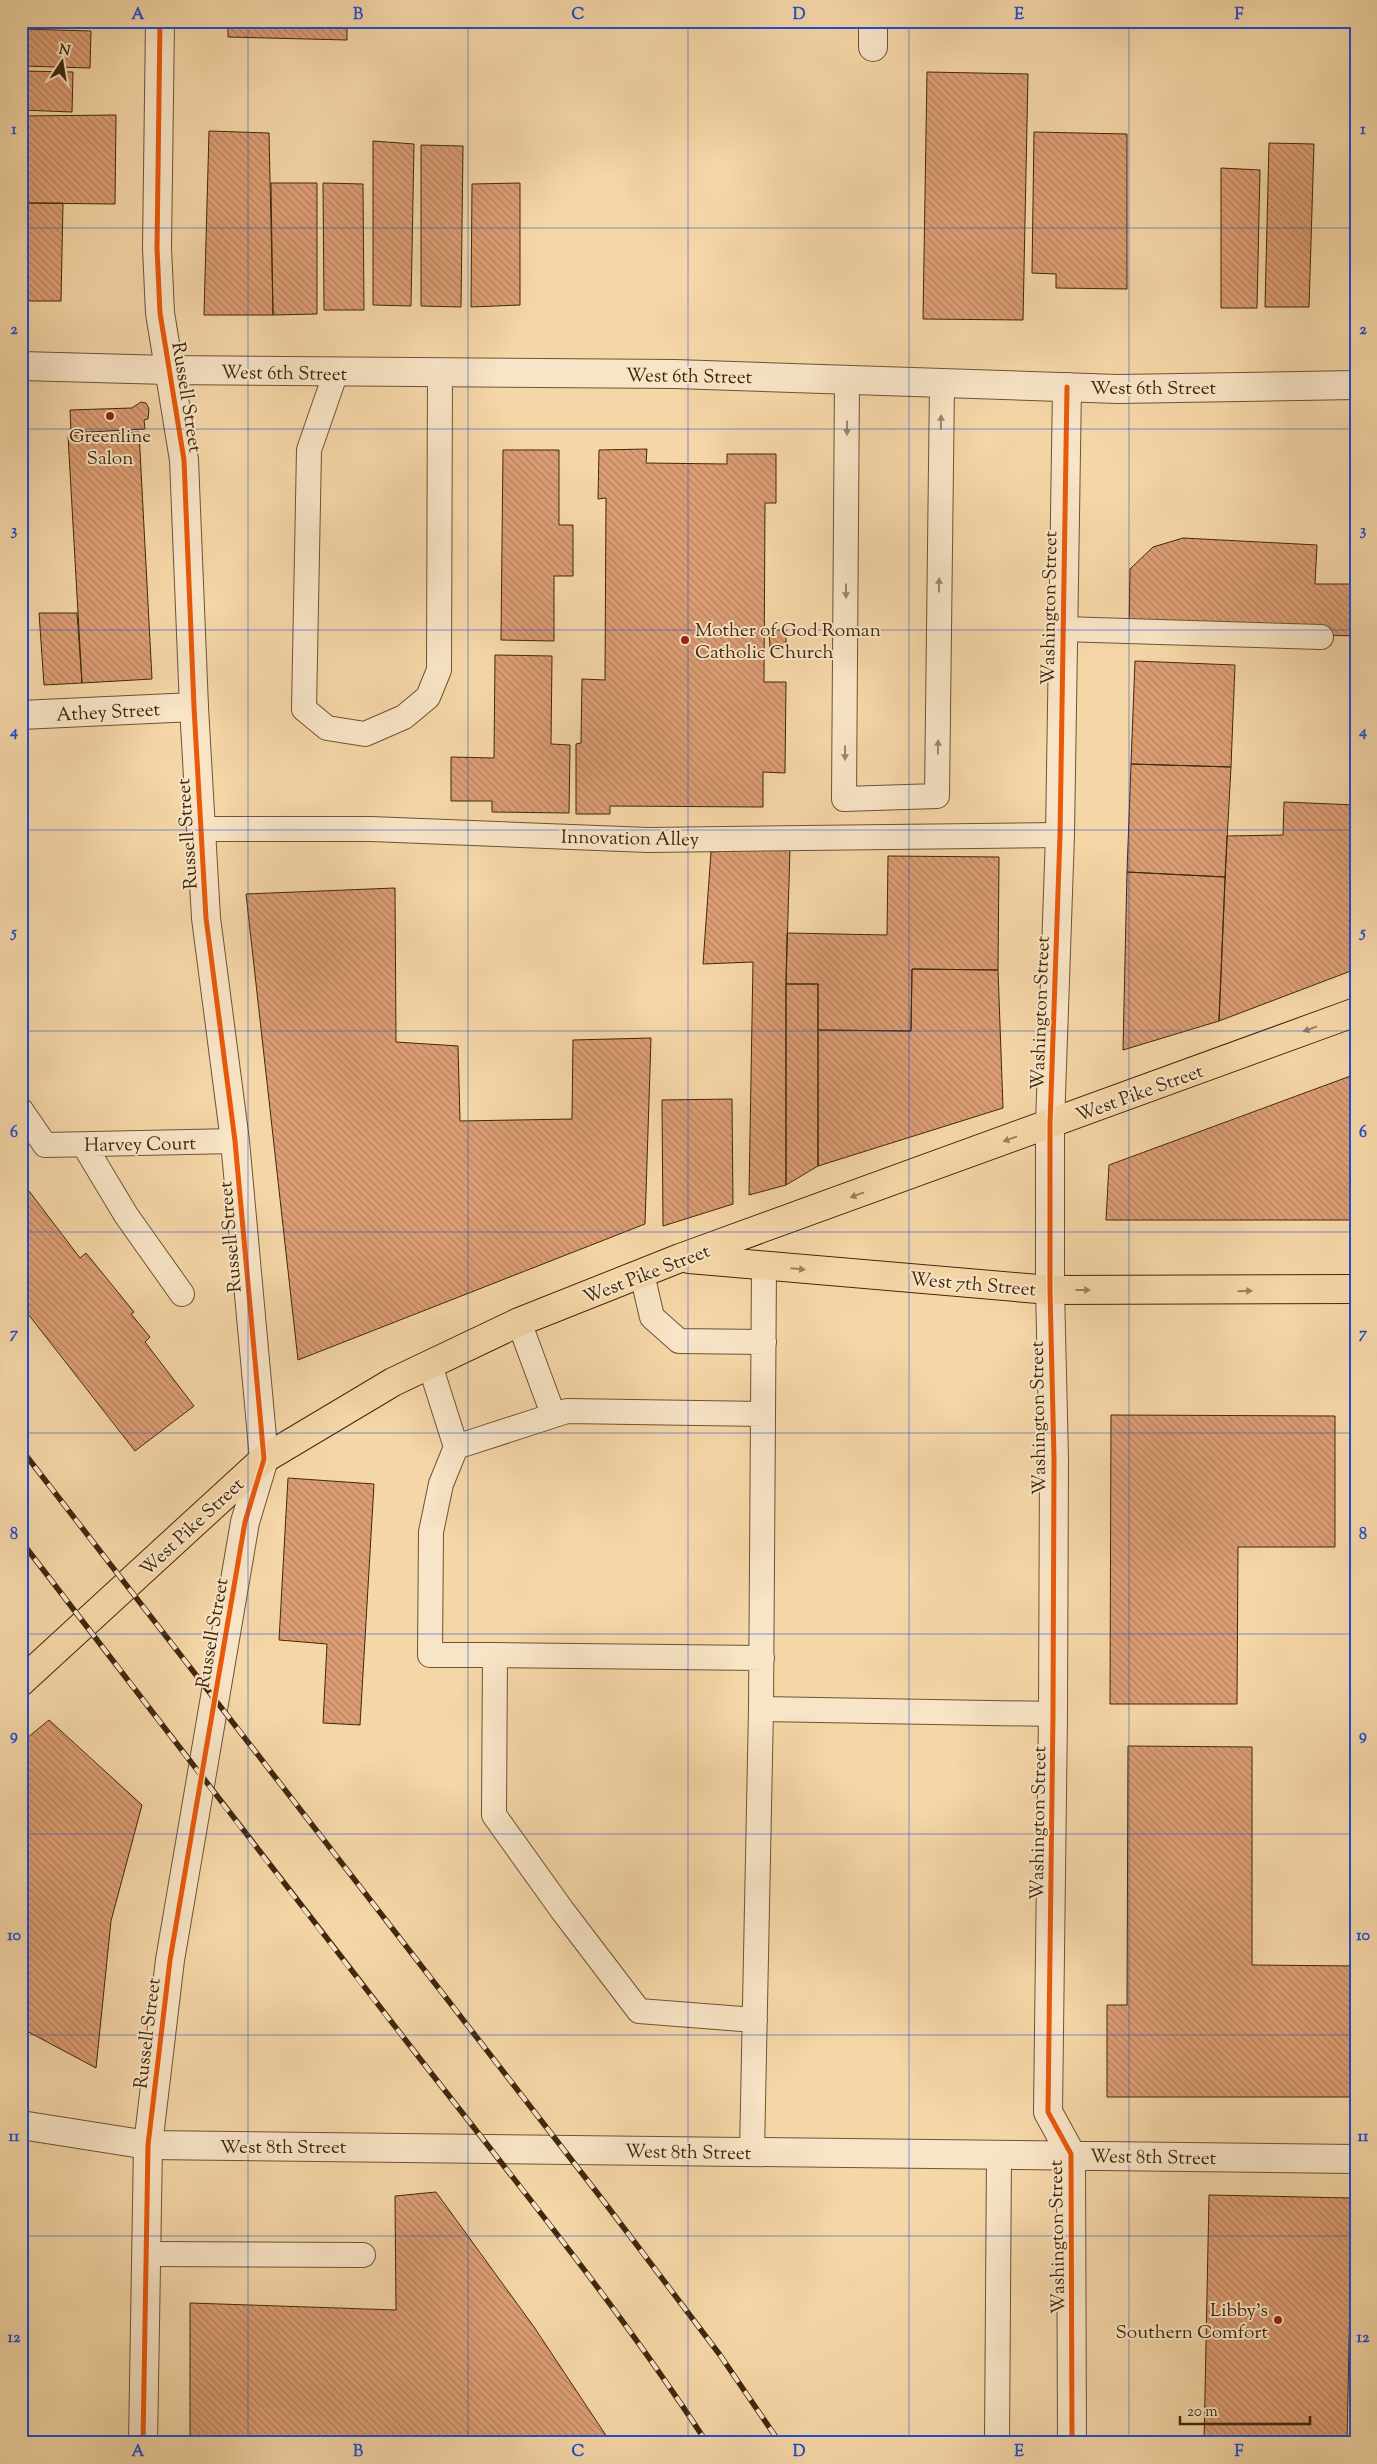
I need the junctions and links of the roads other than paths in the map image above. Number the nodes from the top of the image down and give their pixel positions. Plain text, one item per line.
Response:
1 (160, 21) edge
2 (21, 366) edge
3 (168, 370) junction
4 (336, 372) junction
5 (440, 373) junction
6 (847, 380) junction
7 (942, 383) junction
8 (1356, 385) edge
9 (1067, 387) junction
10 (1063, 630) junction
11 (1322, 637) dead end
12 (194, 707) junction
13 (21, 715) edge
14 (200, 829) junction
15 (1060, 835) junction
16 (1356, 1012) edge
17 (21, 1110) edge
18 (1050, 1124) junction
19 (235, 1141) junction
20 (84, 1145) junction
21 (680, 1258) junction
22 (764, 1266) junction
23 (642, 1274) junction
24 (1050, 1290) junction
25 (1356, 1290) edge
26 (182, 1294) dead end
27 (519, 1322) junction
28 (764, 1342) junction
29 (430, 1364) junction
30 (553, 1414) junction
31 (763, 1414) junction
32 (456, 1447) junction
33 (264, 1459) junction
34 (495, 1655) junction
35 (762, 1658) junction
36 (21, 1682) edge
37 (761, 1709) junction
38 (1053, 1714) junction
39 (755, 2020) junction
40 (21, 2125) edge
41 (148, 2145) junction
42 (752, 2153) junction
43 (1000, 2154) junction
44 (1072, 2154) junction
45 (1356, 2159) edge
46 (146, 2254) junction
47 (363, 2255) dead end
48 (143, 2443) edge
49 (997, 2443) edge
50 (1072, 2443) edge

1 - 3 street, Russell Street
2 - 3 street, West 6th Street
3 - 4 street, West 6th Street
3 - 12 street, Russell Street
4 - 5 street, West 6th Street
4 - 5 lane
5 - 6 street, West 6th Street
6 - 7 street, West 6th Street
6 -> 7 lane
7 - 9 street, West 6th Street
8 - 9 street, West 6th Street
9 - 10 street, Washington Street
10 - 11 lane
10 - 15 street, Washington Street
12 - 13 street, Athey Street
12 - 14 street, Russell Street
14 - 15 lane, Innovation Alley
14 - 19 street, Russell Street
15 - 18 street, Washington Street
16 -> 18 main road, West Pike Street
17 - 20 lane, Harvey Court
18 -> 21 main road, West Pike Street
18 - 24 street, Washington Street
19 - 20 lane, Harvey Court
19 - 33 street, Russell Street
20 - 26 lane
21 - 22 main road, West 7th Street
21 - 23 main road, West Pike Street
22 -> 24 main road, West 7th Street
22 - 28 lane
23 - 27 main road, West Pike Street
23 - 28 lane
24 -> 25 main road, West 7th Street
24 - 38 street, Washington Street
27 - 29 main road, West Pike Street
27 - 30 lane
28 - 31 lane
29 - 32 lane
29 - 33 main road, West Pike Street
30 - 31 lane
30 - 32 lane
31 - 35 lane
32 - 34 lane
33 - 36 main road, West Pike Street
33 - 41 street, Russell Street
34 - 35 lane
34 - 39 lane
35 - 37 lane
37 - 38 lane
37 - 39 lane
38 - 44 street, Washington Street
39 - 42 lane
40 - 41 street, West 8th Street
41 - 42 street, West 8th Street
41 - 46 street, Russell Street
42 - 43 street, West 8th Street
43 - 44 street, West 8th Street
43 - 49 lane
44 - 45 street, West 8th Street
44 - 50 street, Washington Street
46 - 47 lane
46 - 48 street, Russell Street

